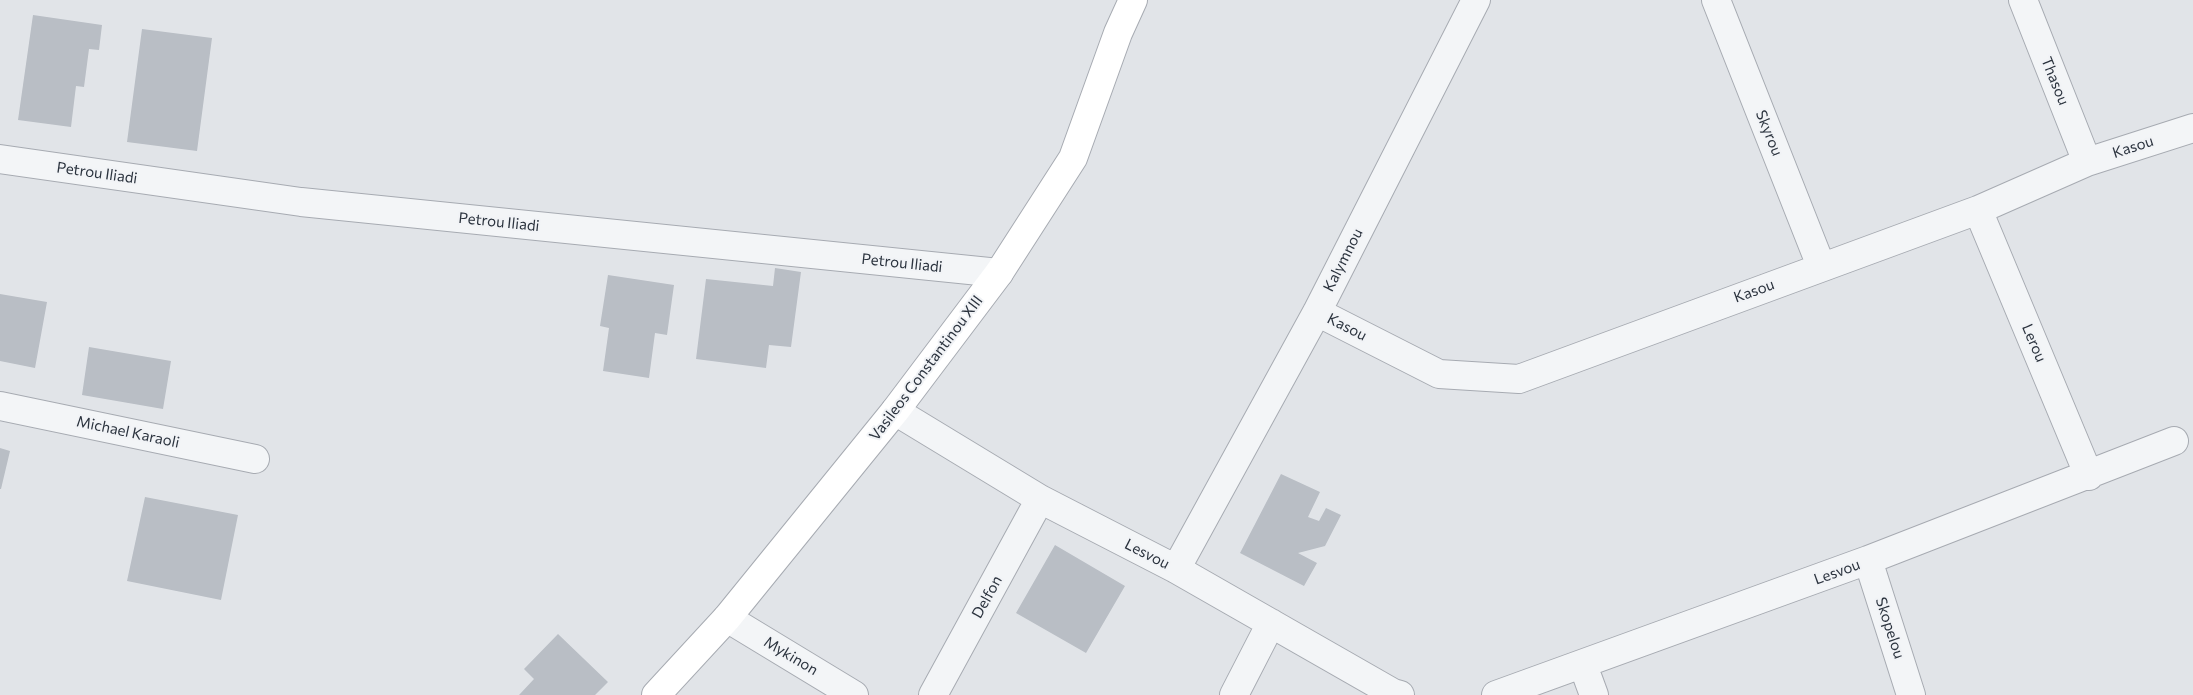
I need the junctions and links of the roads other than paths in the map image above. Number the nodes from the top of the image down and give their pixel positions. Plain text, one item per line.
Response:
1 (1133, 0) edge
2 (1476, 0) edge
3 (1716, 0) edge
4 (2023, 0) edge
5 (2193, 128) edge
6 (0, 159) edge
7 (2087, 162) junction
8 (1978, 210) junction
9 (1821, 266) junction
10 (999, 272) junction
11 (1317, 312) junction
12 (0, 406) edge
13 (895, 411) junction
14 (2174, 441) dead end
15 (255, 459) dead end
16 (2089, 476) junction
17 (1040, 499) junction
18 (1868, 560) junction
19 (1176, 570) junction
20 (727, 618) junction
21 (1271, 623) junction
22 (1584, 665) junction
23 (656, 695) edge
24 (854, 695) edge
25 (933, 695) edge
26 (1234, 695) edge
27 (1400, 695) edge
28 (1496, 695) edge
29 (1594, 695) edge
30 (1912, 695) edge

1 - 10 street, Vasileos Constantinou XIII
2 - 11 street, Kalymnou
3 - 9 street, Skyrou
4 - 7 street, Thasou
5 - 7 street, Kasou
6 - 10 street, Petrou Iliadi
7 - 8 street, Kasou
8 - 9 street, Kasou
8 - 16 street, Lerou
9 - 11 street, Kasou
10 - 13 street, Vasileos Constantinou XIII
11 - 19 street, Kalymnou
12 - 15 street, Michael Karaoli
13 - 17 street, Lesvou
13 - 20 street, Vasileos Constantinou XIII
14 - 16 street, Lesvou
16 - 18 street, Lesvou
17 - 19 street, Lesvou
17 - 25 street, Delfon
18 - 22 street, Lesvou
18 - 30 street, Skopelou
19 - 21 street, Lesvou
20 - 23 street, Vasileos Constantinou XIII
20 - 24 street, Mykinon
21 - 26 street
21 - 27 street, Lesvou
22 - 28 street, Lesvou
22 - 29 street

